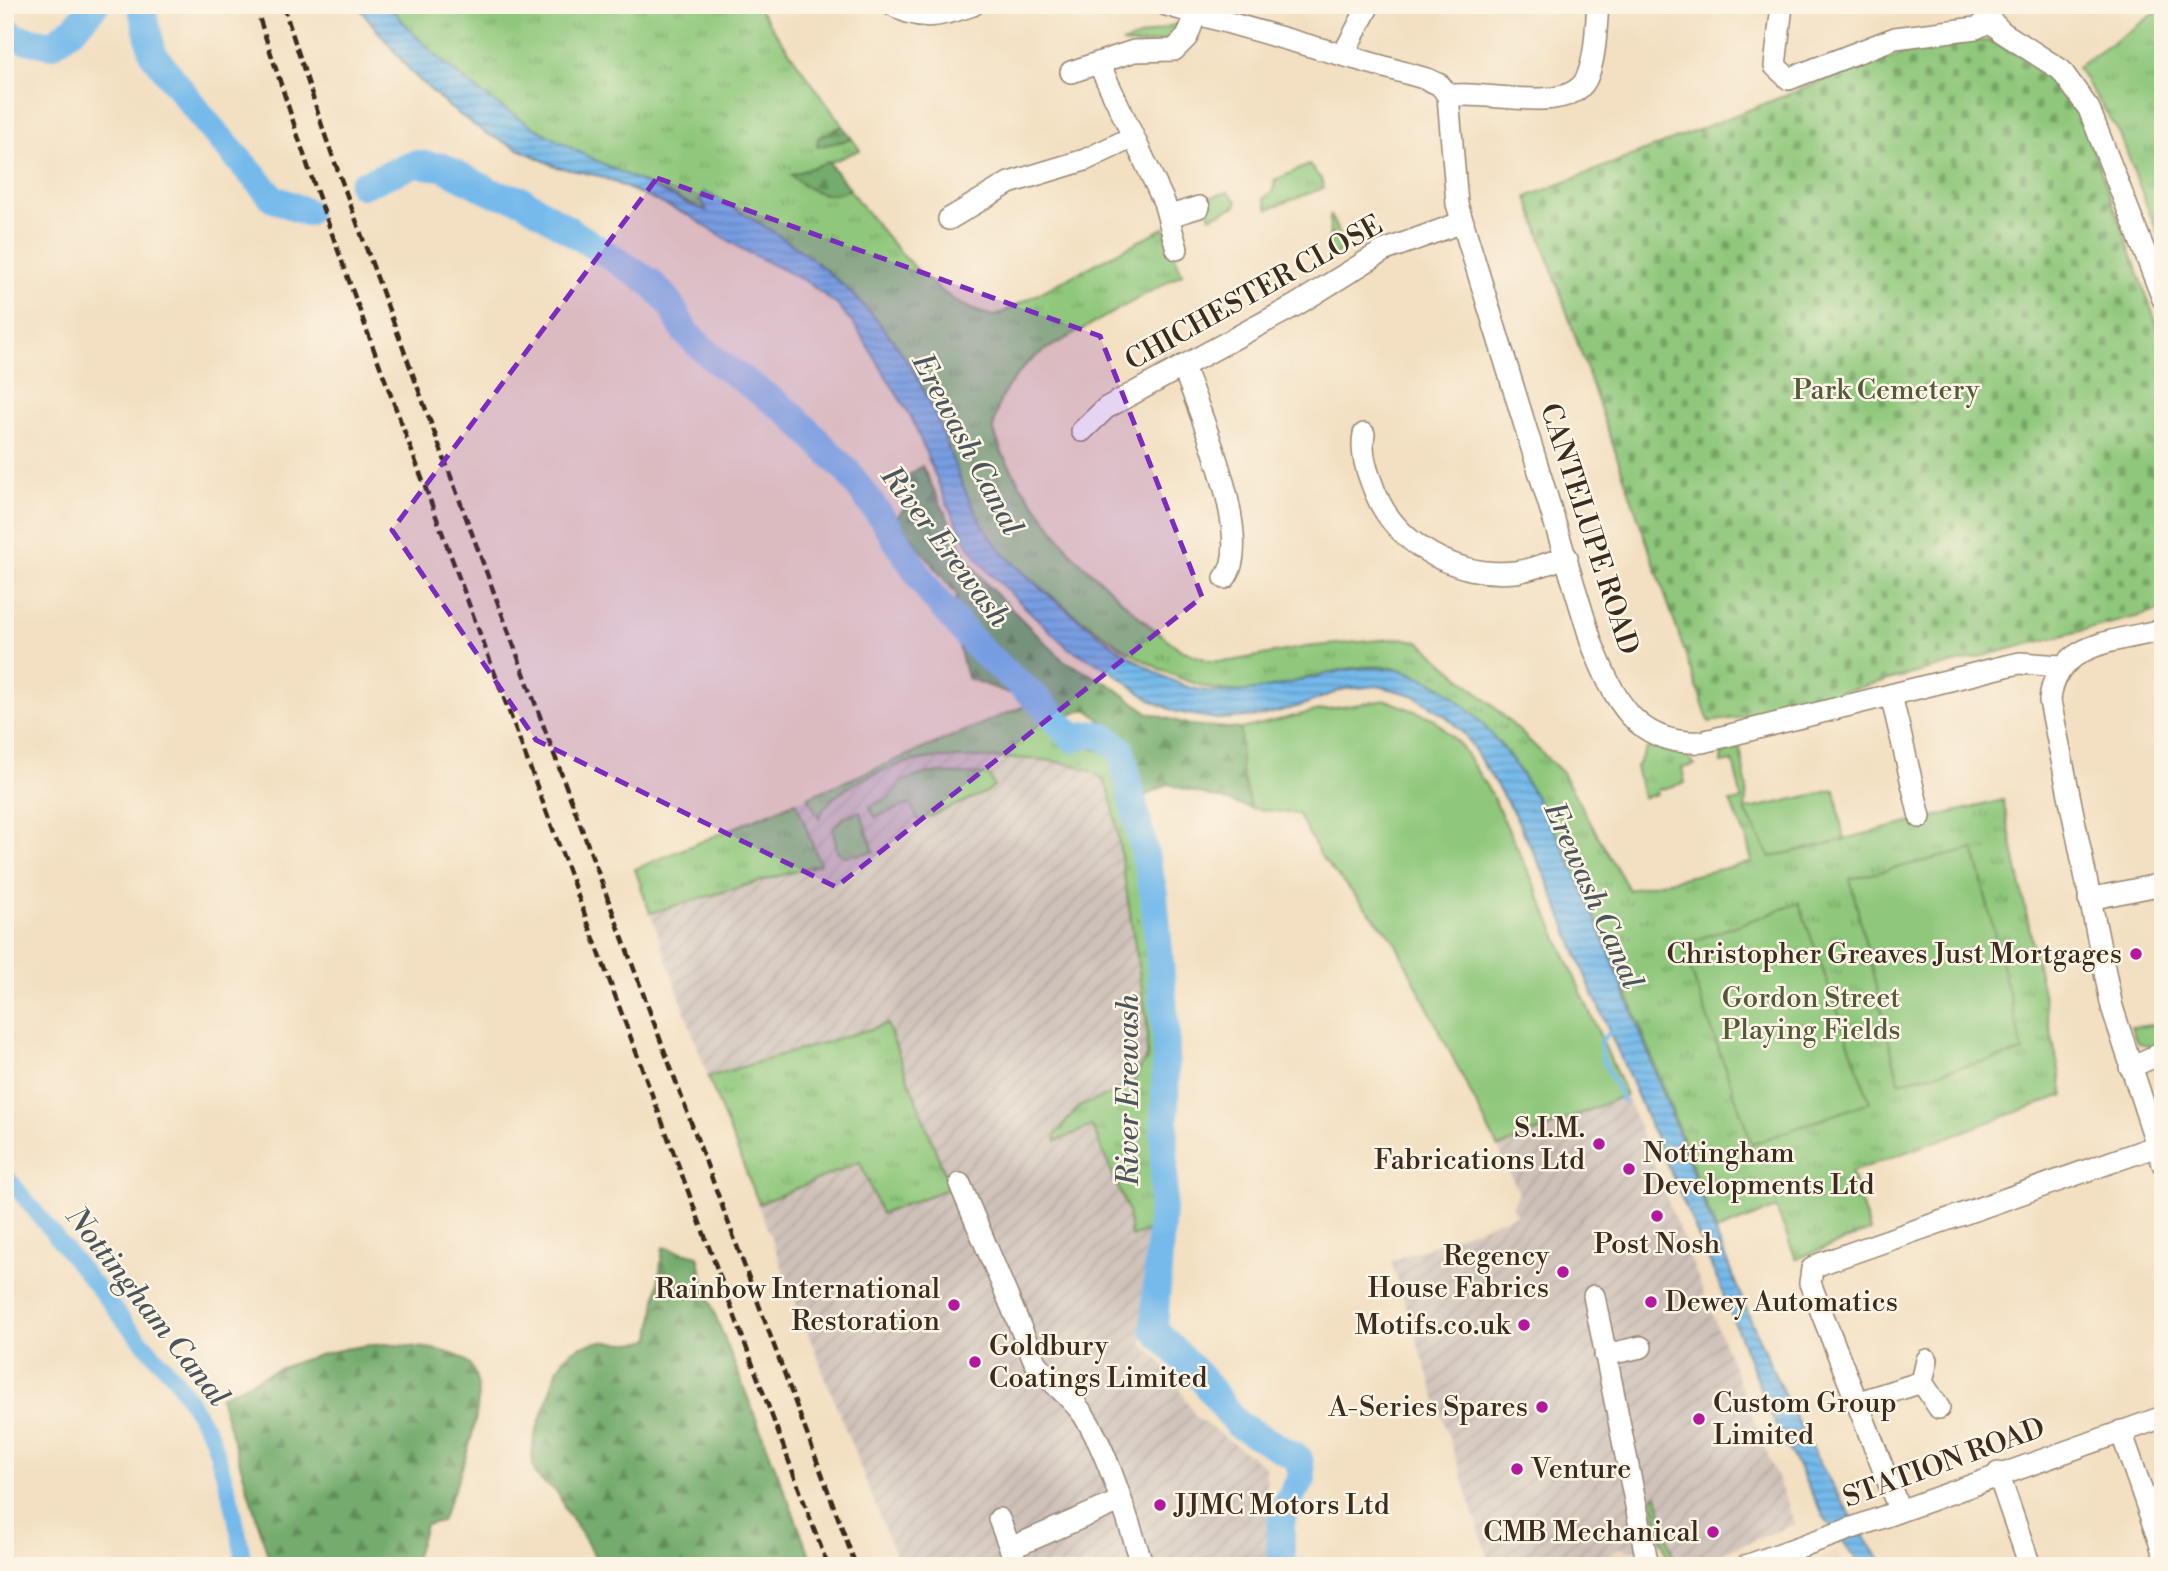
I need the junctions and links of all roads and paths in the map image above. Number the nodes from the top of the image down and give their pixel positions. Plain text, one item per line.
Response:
1 (893, 5) edge
2 (973, 5) edge
3 (1166, 5) edge
4 (1369, 5) edge
5 (1598, 5) edge
6 (1782, 5) edge
7 (1192, 10) edge
8 (1987, 13) edge
9 (1343, 55) junction
10 (1099, 64) junction
11 (1071, 72) dead end
12 (1448, 96) junction
13 (1133, 137) junction
14 (1199, 207) dead end
15 (1170, 216) junction
16 (949, 219) dead end
17 (1462, 222) junction
18 (1177, 249) dead end
19 (2163, 299) edge
20 (1182, 366) junction
21 (1082, 430) dead end
22 (1364, 434) dead end
23 (1567, 557) junction
24 (1225, 578) dead end
25 (2163, 630) edge
26 (2061, 666) junction
27 (1891, 695) junction
28 (1920, 817) dead end
29 (2163, 884) edge
30 (2089, 900) junction
31 (2163, 1053) edge
32 (2130, 1067) junction
33 (2160, 1155) edge
34 (960, 1184) dead end
35 (1594, 1296) dead end
36 (1641, 1346) dead end
37 (1605, 1355) junction
38 (1927, 1360) dead end
39 (1922, 1382) junction
40 (1856, 1403) junction
41 (1939, 1409) dead end
42 (2163, 1417) edge
43 (2121, 1431) junction
44 (1998, 1474) junction
45 (1120, 1502) junction
46 (1899, 1509) junction
47 (999, 1519) dead end
48 (2163, 1552) edge
49 (1014, 1557) edge
50 (1143, 1566) edge
51 (1648, 1566) edge
52 (1745, 1566) edge
53 (2030, 1566) edge

1 - 2 street
3 - 7 street
4 - 9 street
5 - 12 street
6 - 8 street
7 - 9 street
7 - 10 street
8 - 19 street
9 - 12 street
10 - 11 street
10 - 13 street
12 - 17 street, CANTELUPE ROAD
13 - 15 street
13 - 16 street
14 - 15 street
15 - 18 street
17 - 20 street, CHICHESTER CLOSE
17 - 23 street, CANTELUPE ROAD
20 - 21 street, CHICHESTER CLOSE
20 - 24 street
22 - 23 street
23 - 27 street, CANTELUPE ROAD
25 - 26 street
26 - 27 street, CANTELUPE ROAD
26 - 30 street
27 - 28 street
29 - 30 street
30 - 32 street
31 - 32 street
32 - 33 street
33 - 40 street
34 - 45 street
35 - 37 street
36 - 37 street
37 - 51 street
38 - 39 street
39 - 40 street
39 - 41 street
40 - 46 street
42 - 43 street, STATION ROAD
43 - 44 street, STATION ROAD
43 - 48 street
44 - 46 street, STATION ROAD
44 - 53 street
45 - 49 street
45 - 50 street
46 - 52 street, STATION ROAD
47 - 49 street

